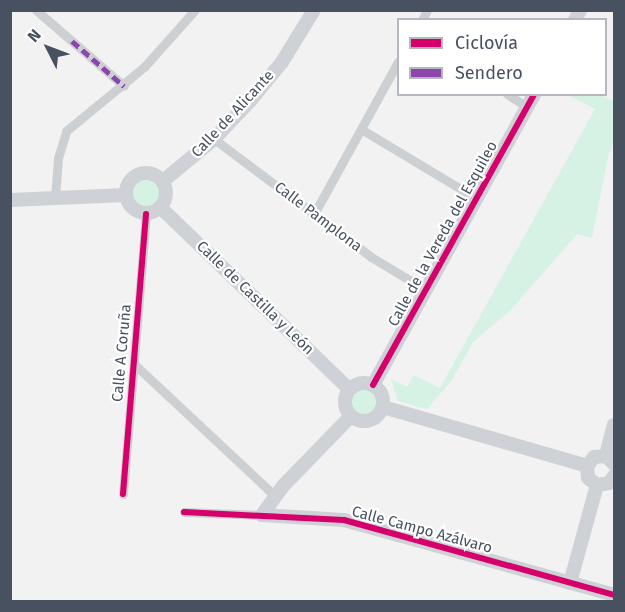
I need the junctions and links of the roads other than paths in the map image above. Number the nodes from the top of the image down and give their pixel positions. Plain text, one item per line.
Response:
1 (36, 10) edge
2 (195, 10) edge
3 (314, 10) edge
4 (397, 66) edge
5 (124, 86) junction
6 (514, 96) edge
7 (530, 101) edge
8 (361, 129) junction
9 (214, 140) junction
10 (163, 181) junction
11 (126, 195) junction
12 (55, 198) junction
13 (476, 198) junction
14 (10, 200) edge
15 (161, 208) junction
16 (146, 214) junction
17 (314, 214) junction
18 (426, 290) junction
19 (134, 364) junction
20 (373, 385) junction
21 (349, 389) junction
22 (383, 407) junction
23 (350, 417) junction
24 (615, 424) edge
25 (610, 460) edge
26 (587, 466) junction
27 (615, 476) edge
28 (597, 485) junction
29 (123, 494) dead end
30 (275, 496) junction
31 (184, 512) dead end
32 (262, 515) junction
33 (570, 583) junction
34 (615, 596) edge

1 - 5 street
2 - 5 street
3 - 9 street, Calle de Alicante
4 - 8 street
5 - 12 street
6 - 7 street
7 - 13 street, Calle de la Vereda del Esquileo
8 - 13 street
8 - 17 street
9 - 10 street, Calle de Alicante
9 - 17 street, Calle Pamplona
10 - 11 street
10 - 15 street
11 - 12 street
11 - 16 street
12 - 14 street
13 - 18 street, Calle de la Vereda del Esquileo
15 - 16 street
15 - 21 street, Calle de Castilla y León
16 - 19 street, Calle A Coruña
17 - 18 street, Calle Pamplona
18 - 20 street, Calle de la Vereda del Esquileo
19 - 29 street, Calle A Coruña
19 - 30 street
20 - 21 street
20 - 22 street
21 - 23 street
22 - 23 street
22 - 26 street
23 - 30 street
24 - 25 street
25 - 26 street
26 - 28 street
27 - 28 street
28 - 33 street
30 - 32 street
31 - 32 street, Calle Campo Azálvaro
32 - 33 street, Calle Campo Azálvaro
33 - 34 street, Calle Campo Azálvaro

